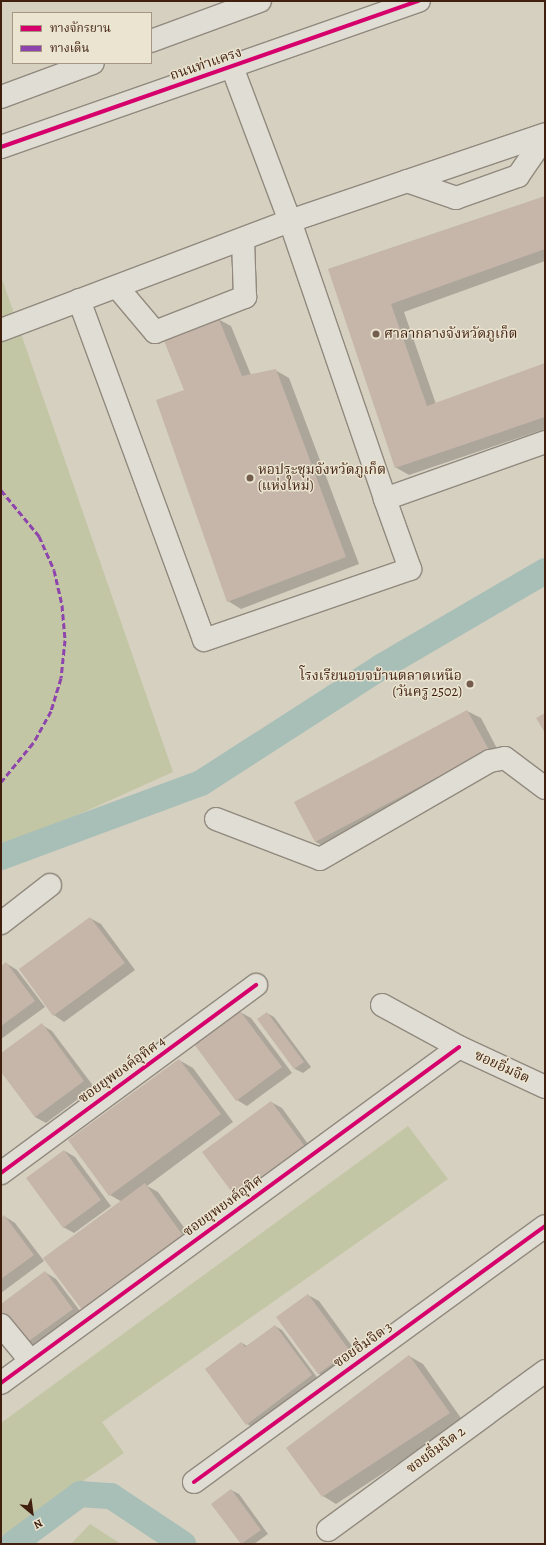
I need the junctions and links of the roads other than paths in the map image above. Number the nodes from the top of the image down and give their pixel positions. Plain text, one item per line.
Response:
1 (260, 1) edge
2 (418, 1) edge
3 (152, 41) edge
4 (90, 64) edge
5 (232, 67) junction
6 (1, 97) edge
7 (545, 136) edge
8 (1, 147) edge
9 (407, 182) junction
10 (290, 221) junction
11 (243, 239) junction
12 (117, 287) junction
13 (79, 300) junction
14 (1, 330) edge
15 (545, 442) edge
16 (385, 499) junction
17 (545, 788) edge
18 (216, 819) dead end
19 (50, 885) dead end
20 (1, 923) edge
21 (256, 985) dead end
22 (382, 1005) dead end
23 (458, 1048) junction
24 (545, 1087) edge
25 (1, 1173) edge
26 (545, 1226) edge
27 (1, 1325) edge
28 (30, 1360) junction
29 (544, 1374) edge
30 (1, 1383) edge
31 (194, 1482) dead end
32 (328, 1530) dead end

1 - 3 street
2 - 5 street, ถนนท่าแครง
4 - 6 street
5 - 8 street, ถนนท่าแครง
5 - 10 street
7 - 9 street
7 - 9 street
9 - 10 street
10 - 11 street
10 - 16 street
11 - 12 street
11 - 12 street
12 - 13 street
13 - 14 street
13 - 16 street
15 - 16 street
17 - 18 street
19 - 20 street
21 - 25 street, ซอยยุพยงค์อุทิศ 4
22 - 23 street, ซอยอิ่มจิต
23 - 24 street, ซอยอิ่มจิต
23 - 28 street, ซอยยุพยงค์อุทิศ
26 - 31 street, ซอยอิ่มจิต 3
27 - 28 street
28 - 30 street, ซอยยุพยงค์อุทิศ
29 - 32 street, ซอยอิ่มจิต 2

